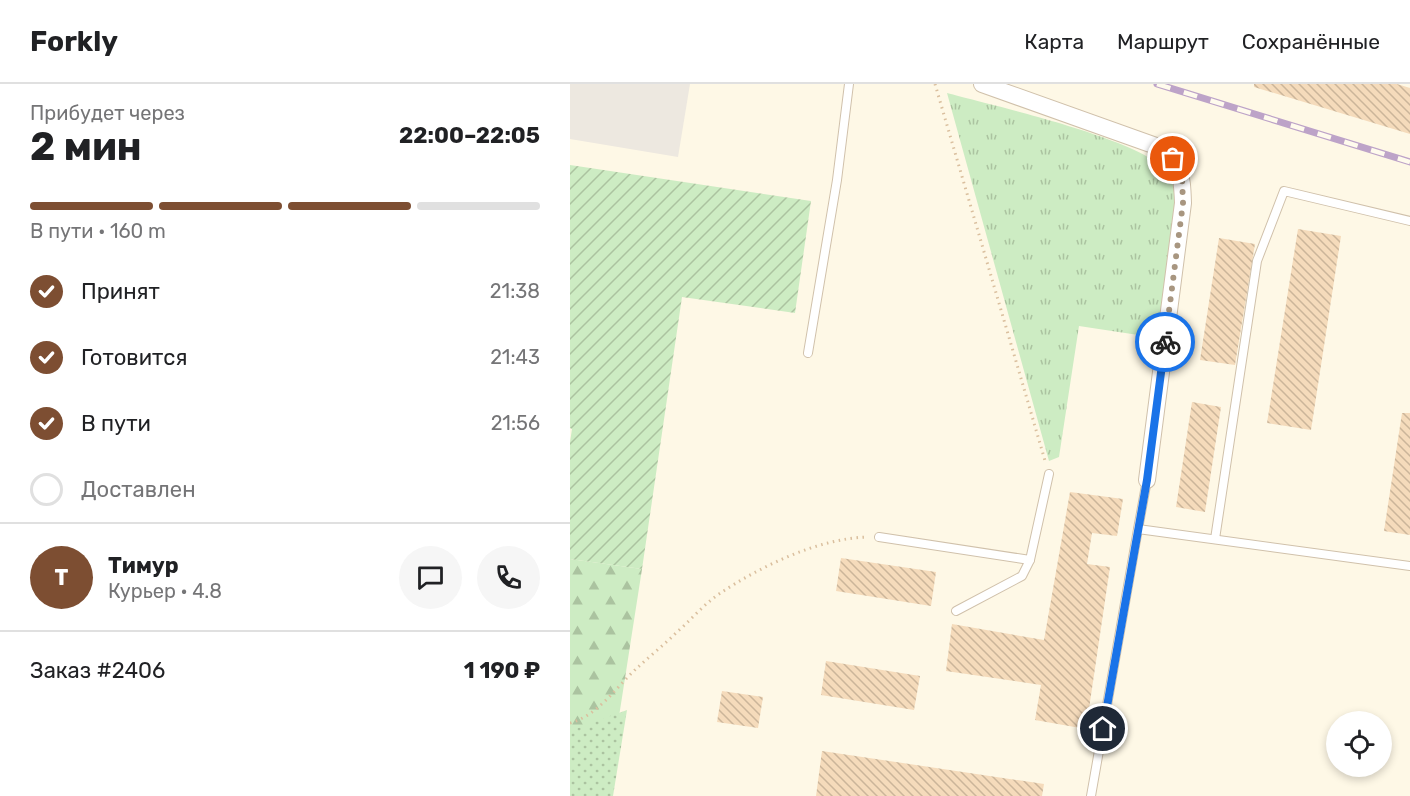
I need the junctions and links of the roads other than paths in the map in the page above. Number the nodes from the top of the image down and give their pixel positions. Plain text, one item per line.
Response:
1 (849, 84) edge
2 (982, 84) edge
3 (1410, 221) edge
4 (808, 353) dead end
5 (1049, 474) road end
6 (1147, 480) joint
7 (1138, 529) junction
8 (879, 537) road end
9 (1215, 539) junction
10 (1030, 560) junction
11 (1410, 566) edge
12 (956, 611) dead end
13 (1091, 796) edge

1 - 4 lane
2 - 6 street
3 - 9 lane
5 - 10 lane
6 - 7 lane
7 - 9 lane
7 - 13 lane
8 - 10 lane
9 - 11 lane
10 - 12 lane

